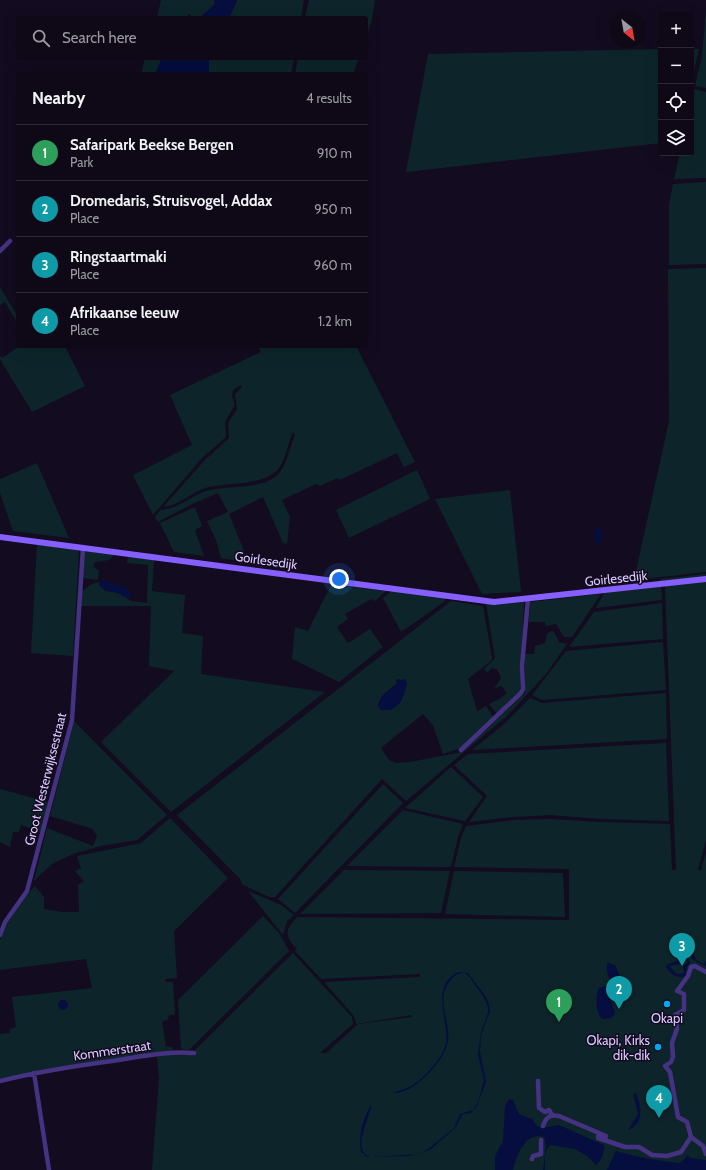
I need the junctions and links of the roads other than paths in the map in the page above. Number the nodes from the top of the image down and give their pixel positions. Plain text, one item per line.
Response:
1 (10, 240) dead end
2 (0, 251) edge
3 (0, 536) edge
4 (83, 548) junction
5 (706, 579) edge
6 (528, 599) junction
7 (461, 750) dead end
8 (0, 934) edge
9 (706, 972) edge
10 (194, 1053) dead end
11 (34, 1073) junction
12 (0, 1081) edge
13 (538, 1081) dead end
14 (552, 1115) junction
15 (543, 1126) dead end
16 (691, 1137) junction
17 (541, 1140) dead end
18 (706, 1154) edge
19 (532, 1159) dead end
20 (49, 1170) edge

1 - 2 street
3 - 4 street, Goirlesedijk
4 - 6 street, Goirlesedijk
4 - 8 street, Groot Westerwijksestraat
5 - 6 street, Goirlesedijk
6 - 7 street
9 - 16 street
10 - 11 street, Kommerstraat
11 - 12 street, Kommerstraat
11 - 20 street
13 - 14 street
14 - 15 street
14 - 16 street
16 - 18 street
17 - 19 street

